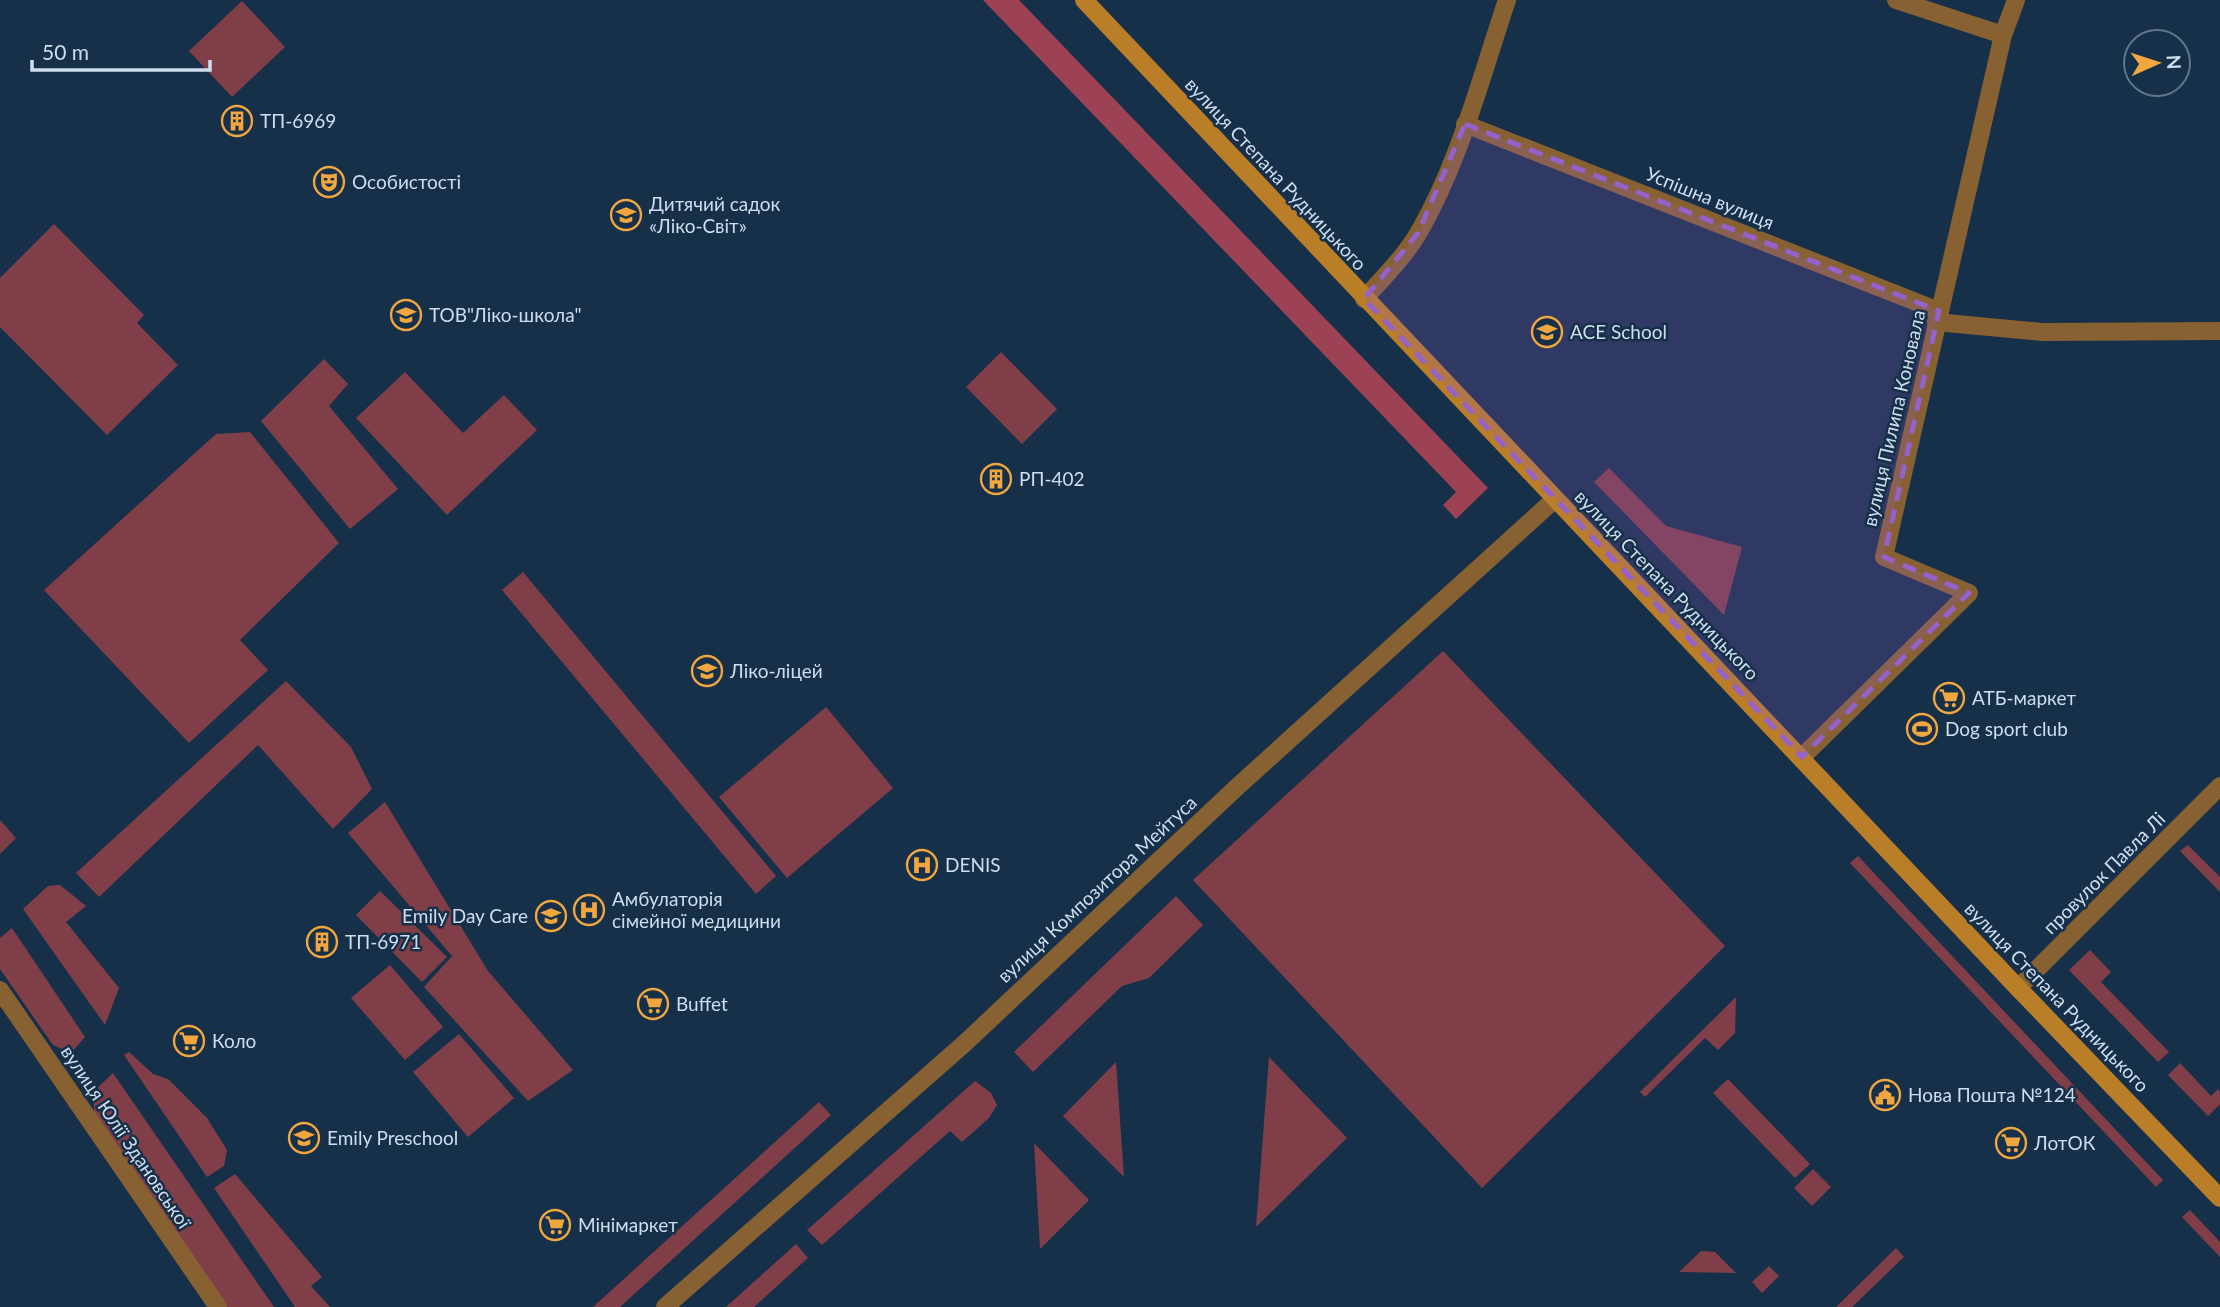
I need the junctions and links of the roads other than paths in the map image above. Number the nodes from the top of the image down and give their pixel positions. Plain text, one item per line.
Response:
1 (1084, 0) edge
2 (1507, 0) edge
3 (1896, 0) edge
4 (2016, 0) edge
5 (2003, 35) junction
6 (1465, 124) junction
7 (1364, 299) junction
8 (1938, 317) junction
9 (2220, 331) edge
10 (1556, 499) junction
11 (1802, 757) junction
12 (2220, 786) edge
13 (2018, 988) junction
14 (0, 990) edge
15 (2220, 1198) edge
16 (218, 1307) edge
17 (665, 1307) edge

1 - 7 main road, вулиця Степана Рудницького
2 - 6 street
3 - 5 street
4 - 5 street, вулиця Пилипа Коновала
5 - 8 street, вулиця Пилипа Коновала
6 - 7 street
6 - 8 street, Успішна вулиця
7 - 10 main road, вулиця Степана Рудницького
8 - 9 street, Успішна вулиця
8 - 11 street, вулиця Пилипа Коновала
10 - 11 main road, вулиця Степана Рудницького
10 - 17 street, вулиця Композитора Мейтуса
11 - 13 main road, вулиця Степана Рудницького
12 - 13 street, провулок Павла Лі
13 - 15 main road, вулиця Степана Рудницького
14 - 16 street, вулиця Юлії Здановської

